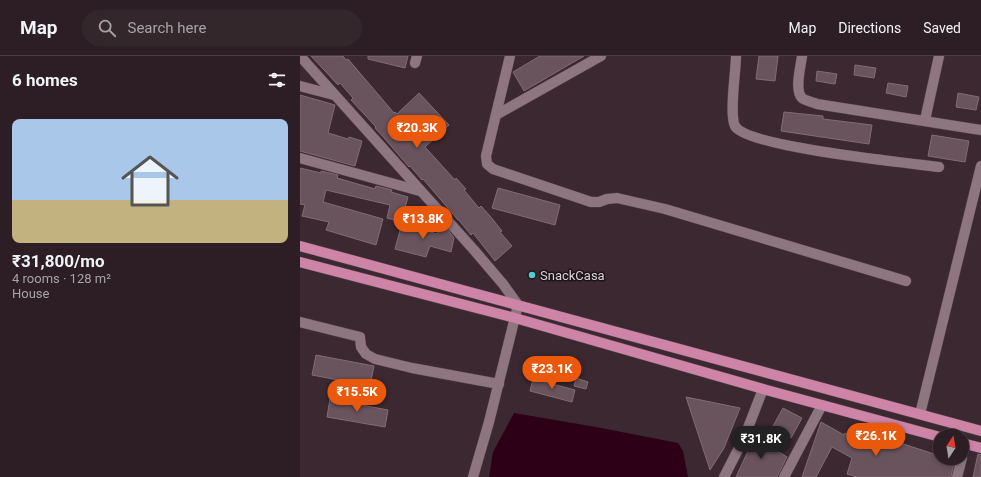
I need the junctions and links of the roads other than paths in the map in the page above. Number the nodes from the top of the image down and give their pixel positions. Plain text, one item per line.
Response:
1 (300, 56) edge
2 (510, 56) edge
3 (601, 56) edge
4 (736, 56) edge
5 (802, 56) edge
6 (939, 56) edge
7 (300, 86) edge
8 (334, 95) junction
9 (496, 115) junction
10 (925, 120) junction
11 (981, 130) edge
12 (300, 158) edge
13 (981, 166) edge
14 (939, 167) dead end
15 (420, 191) junction
16 (300, 246) edge
17 (300, 262) edge
18 (906, 281) dead end
19 (518, 305) junction
20 (515, 318) junction
21 (300, 322) edge
22 (499, 384) junction
23 (763, 389) junction
24 (822, 405) junction
25 (920, 414) junction
26 (981, 430) edge
27 (933, 435) edge
28 (969, 444) edge
29 (981, 448) edge
30 (960, 465) edge
31 (473, 477) edge
32 (724, 477) edge
33 (784, 477) edge
34 (957, 477) edge

1 - 8 street
2 - 9 street
3 - 9 street
4 - 14 street
5 - 10 street
6 - 10 street
7 - 8 street
8 - 15 street
9 - 18 street
10 - 11 street
12 - 15 street
13 - 25 street
15 - 19 street
16 - 19 main road
17 - 20 main road
19 - 20 street
19 - 25 main road
20 - 22 street
20 - 23 main road
21 - 22 street
22 - 31 street
23 - 24 main road
23 - 32 street
24 - 27 main road
24 - 33 street
25 - 26 main road
28 - 29 main road
30 - 34 street

